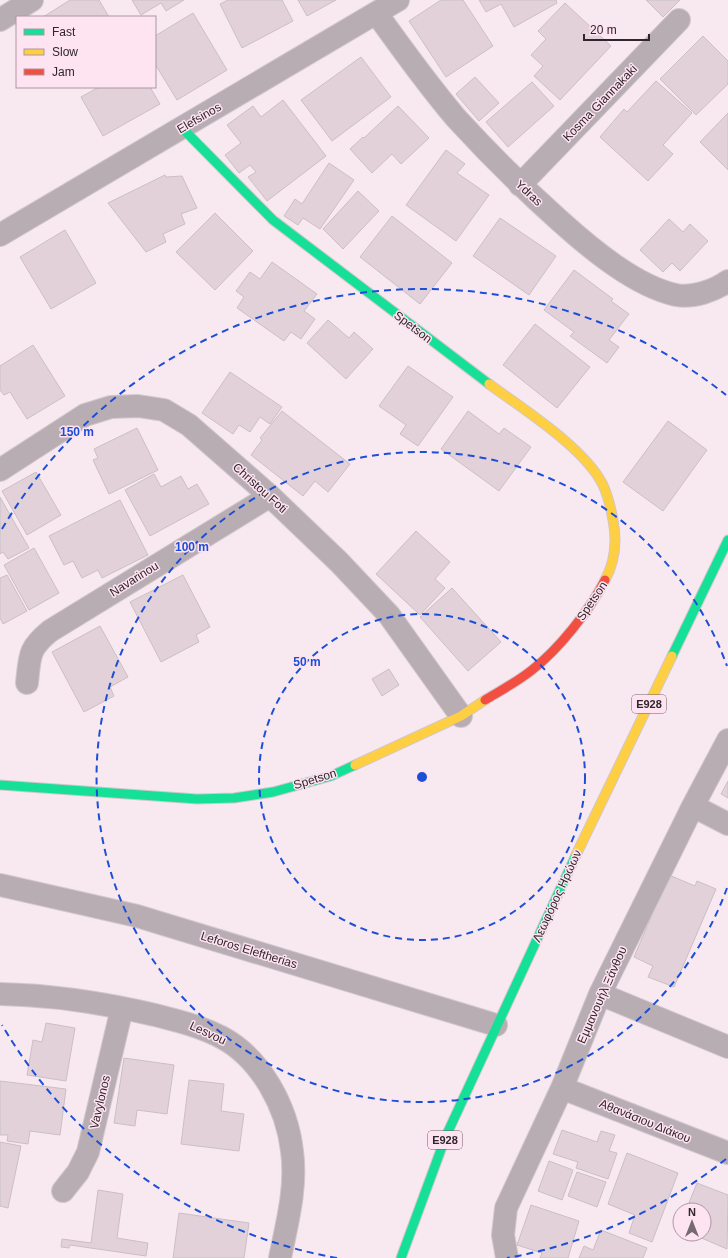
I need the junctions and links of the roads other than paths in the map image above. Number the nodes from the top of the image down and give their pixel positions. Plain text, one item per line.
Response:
1 (32, 0) edge
2 (398, 0) edge
3 (377, 14) junction
4 (0, 20) edge
5 (679, 20) dead end
6 (182, 128) junction
7 (520, 185) junction
8 (0, 235) edge
9 (728, 281) edge
10 (0, 470) edge
11 (270, 496) junction
12 (728, 540) edge
13 (27, 683) dead end
14 (461, 716) junction
15 (728, 740) edge
16 (0, 785) edge
17 (693, 806) junction
18 (728, 824) edge
19 (0, 885) edge
20 (0, 994) edge
21 (600, 994) junction
22 (122, 1008) junction
23 (496, 1025) junction
24 (728, 1047) edge
25 (562, 1088) junction
26 (728, 1153) edge
27 (63, 1191) dead end
28 (280, 1258) edge
29 (401, 1258) edge
30 (506, 1258) edge

1 - 4 street
2 - 3 street, Elefsinos
3 - 6 street, Elefsinos
3 - 7 street, Ydras
5 - 7 street, Kosma Giannakaki
6 - 8 street, Elefsinos
6 - 14 street, Spetson
7 - 9 street, Ydras
10 - 11 street, Christou Foti
11 - 13 street, Navarinou
11 - 14 street, Christou Foti
12 - 23 street, Λεωφόρος Ηρώων / E928
14 - 16 street, Spetson
15 - 17 street, Εμμανουήλ Ξάνθου
17 - 18 street
17 - 21 street, Εμμανουήλ Ξάνθου
19 - 23 street, Leforos Eleftherias
20 - 22 street, Lesvou
21 - 24 street
21 - 25 street, Εμμανουήλ Ξάνθου
22 - 27 street, Vavylonos
22 - 28 street, Lesvou
23 - 29 street, Λεωφόρος Ηρώων / E928
25 - 26 street, Αθανάσιου Διάκου
25 - 30 street, Εμμανουήλ Ξάνθου

